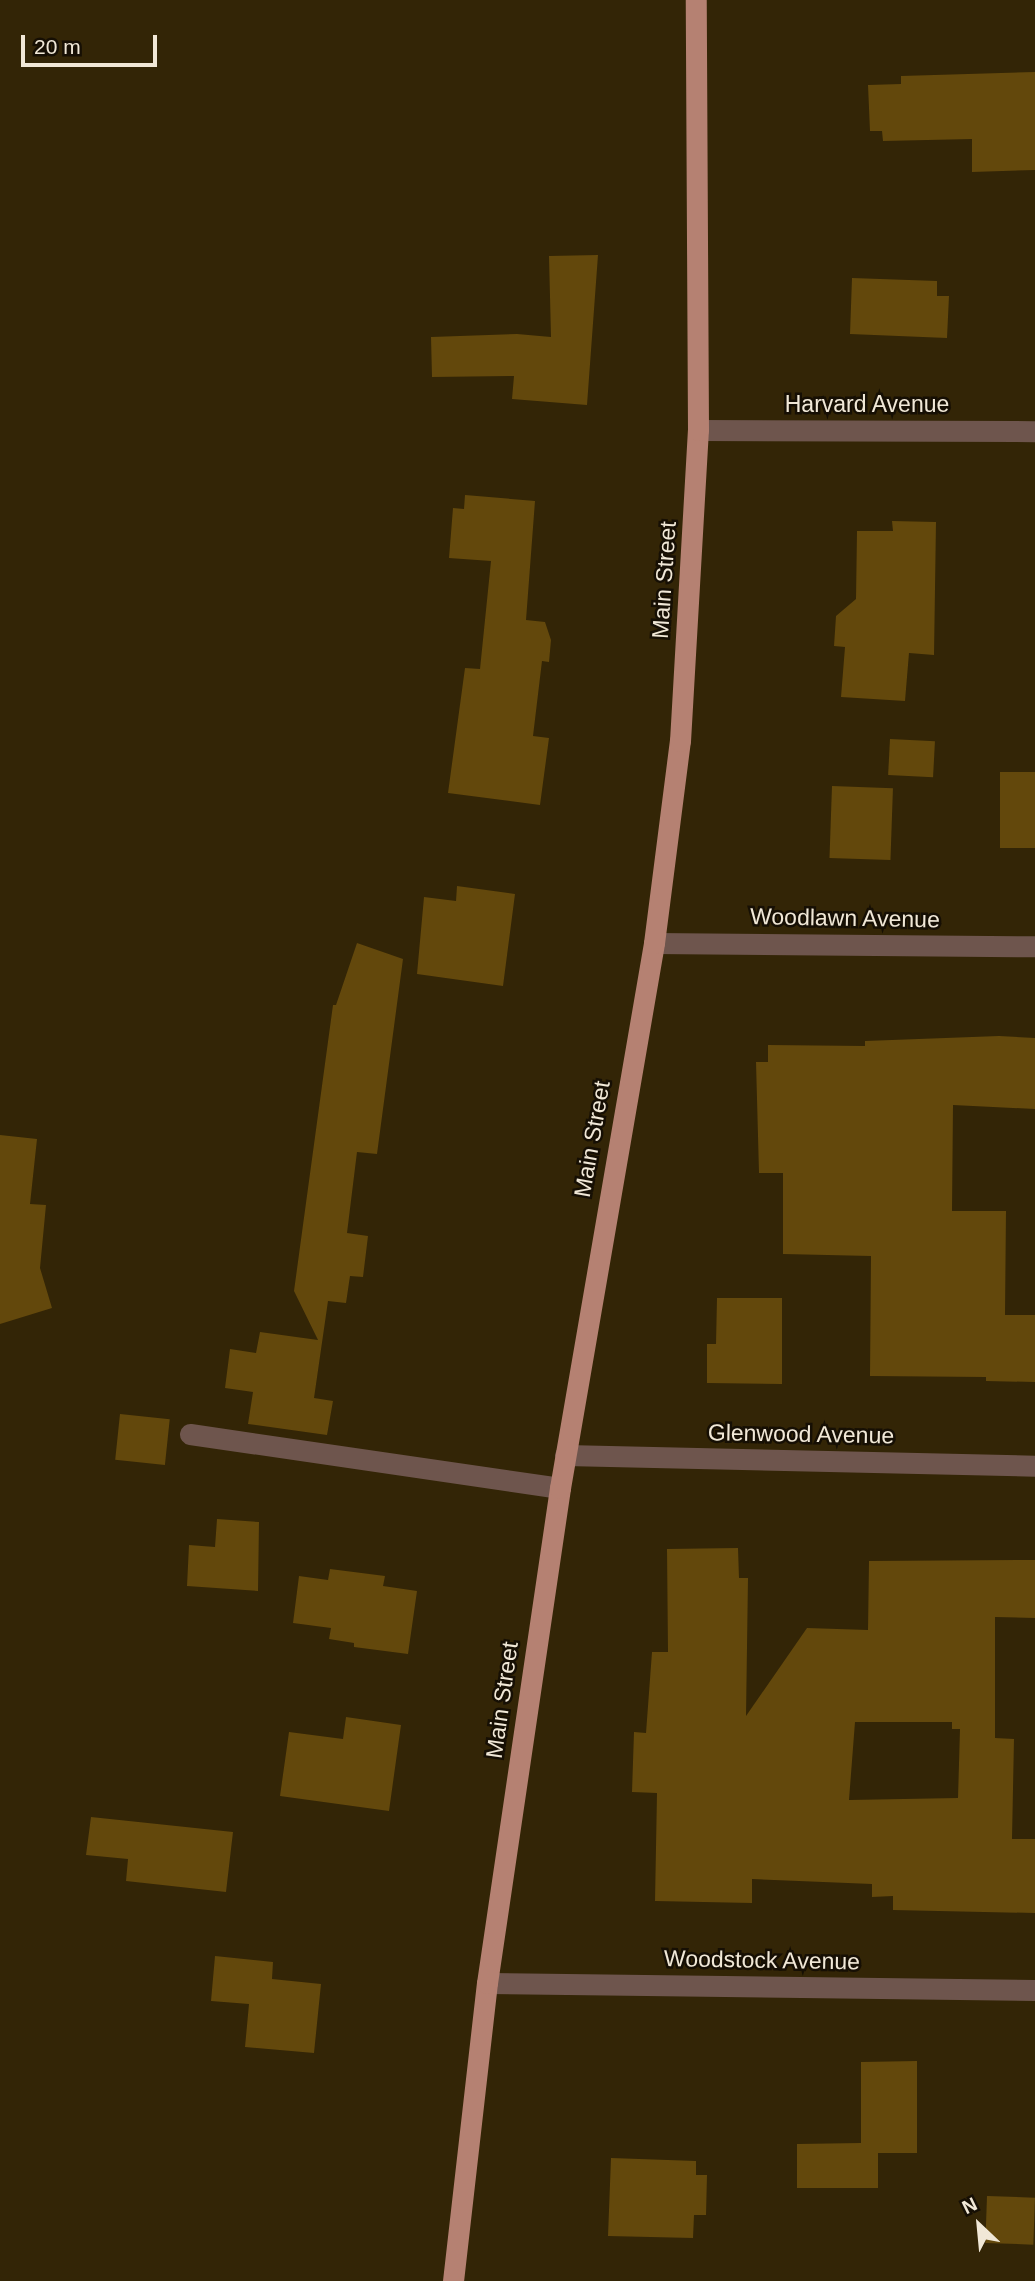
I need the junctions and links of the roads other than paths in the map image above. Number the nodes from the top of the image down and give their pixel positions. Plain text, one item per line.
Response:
1 (696, 0) edge
2 (698, 430) junction
3 (1035, 430) edge
4 (654, 943) junction
5 (1035, 946) edge
6 (190, 1434) dead end
7 (565, 1455) junction
8 (1035, 1466) edge
9 (560, 1488) junction
10 (487, 1983) junction
11 (1035, 1990) edge
12 (453, 2281) edge

1 - 2 main road, Main Street
2 - 3 street, Harvard Avenue
2 - 4 main road, Main Street
4 - 5 street, Woodlawn Avenue
4 - 7 main road, Main Street
6 - 9 street
7 - 8 street, Glenwood Avenue
7 - 9 main road, Main Street
9 - 10 main road, Main Street
10 - 11 street, Woodstock Avenue
10 - 12 main road, Main Street

